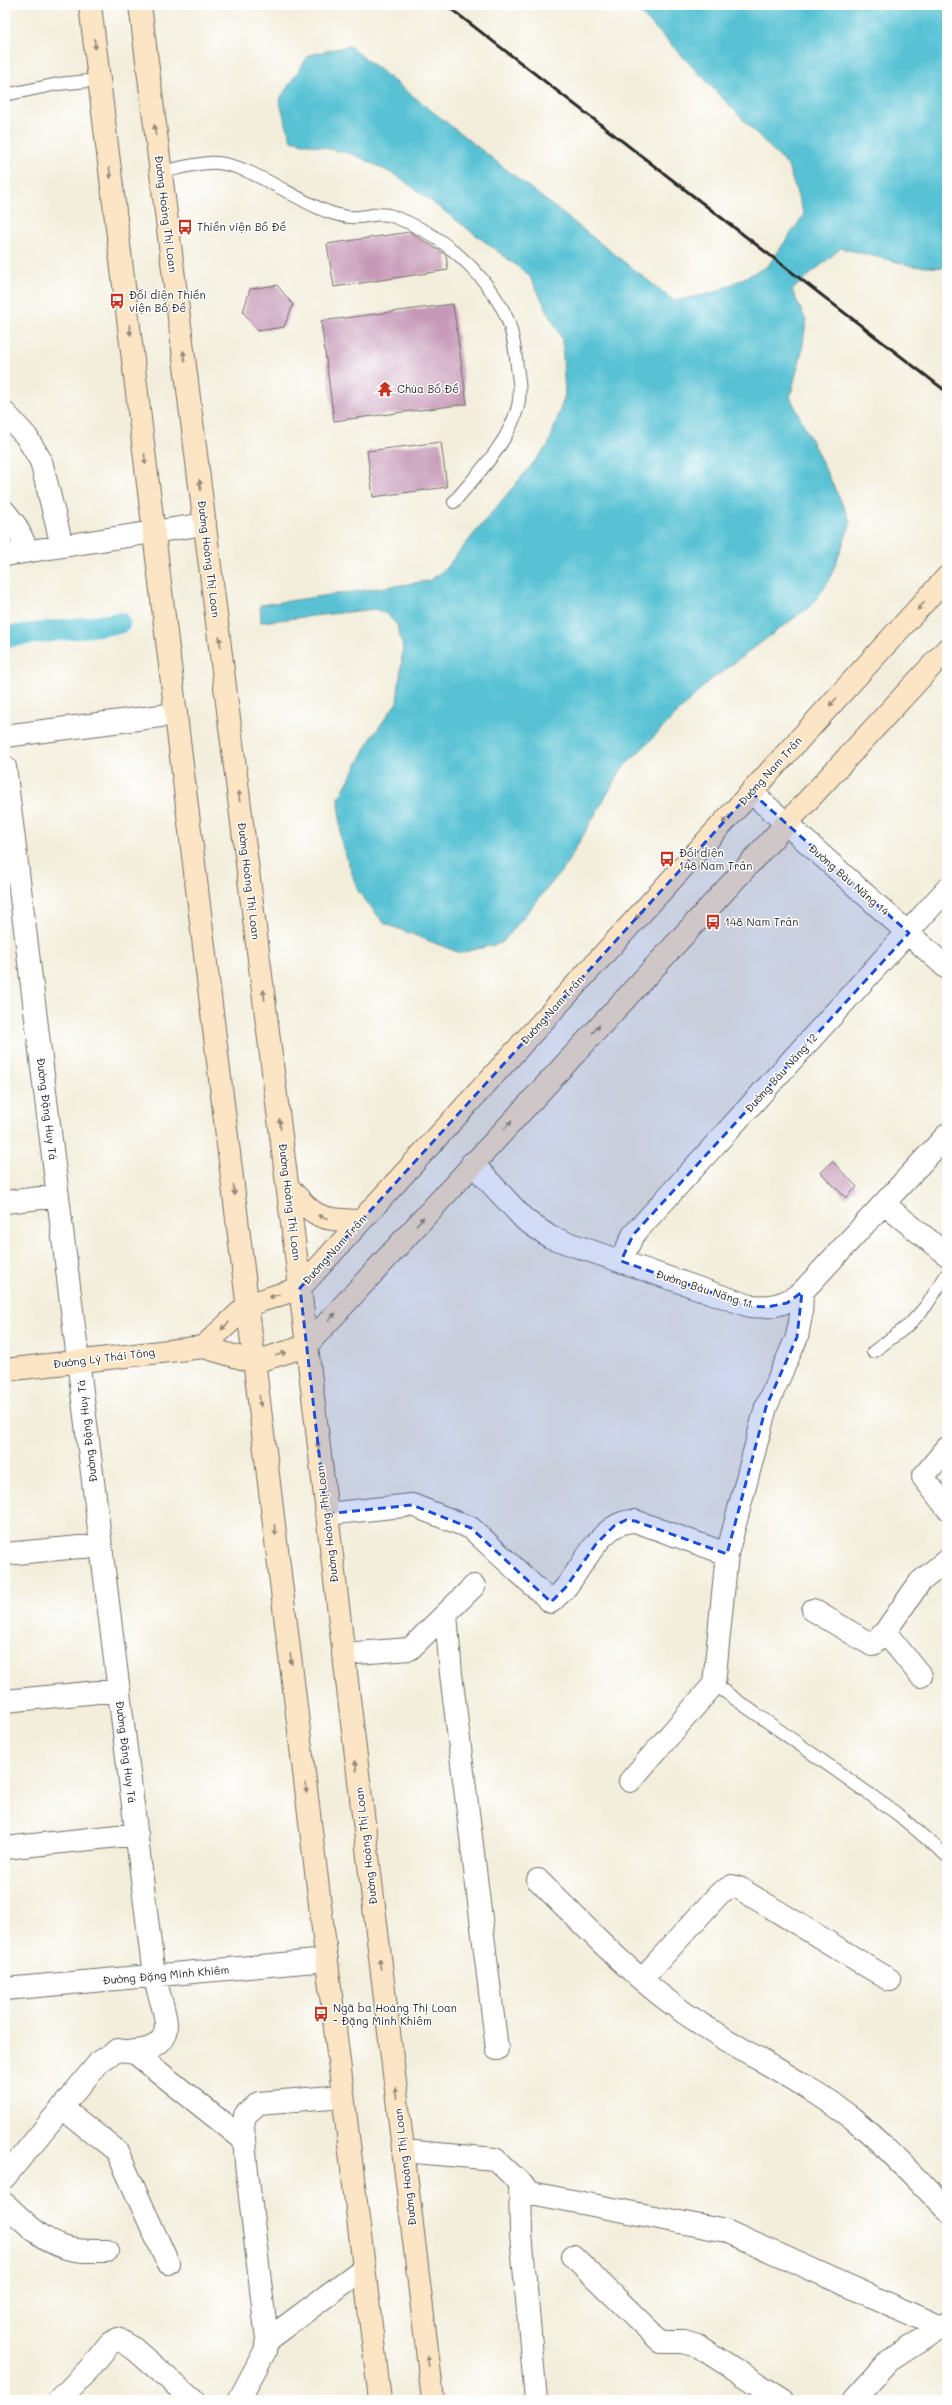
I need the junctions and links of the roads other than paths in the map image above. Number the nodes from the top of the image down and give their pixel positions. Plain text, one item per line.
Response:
1 (90, 5) edge
2 (140, 5) edge
3 (99, 80) junction
4 (5, 95) edge
5 (161, 172) junction
6 (5, 413) edge
7 (454, 502) dead end
8 (5, 512) edge
9 (205, 524) junction
10 (154, 532) junction
11 (62, 546) junction
12 (28, 551) junction
13 (5, 555) edge
14 (947, 577) edge
15 (947, 649) edge
16 (176, 714) junction
17 (5, 736) edge
18 (5, 767) edge
19 (751, 792) junction
20 (786, 824) junction
21 (12, 883) edge
22 (947, 889) edge
23 (909, 933) junction
24 (947, 968) edge
25 (947, 1135) edge
26 (472, 1163) junction
27 (288, 1187) junction
28 (58, 1196) junction
29 (5, 1202) edge
30 (884, 1204) junction
31 (361, 1221) junction
32 (947, 1255) edge
33 (621, 1261) junction
34 (947, 1274) edge
35 (300, 1288) junction
36 (802, 1292) junction
37 (248, 1305) junction
38 (306, 1346) junction
39 (203, 1347) junction
40 (873, 1352) dead end
41 (78, 1362) junction
42 (255, 1362) junction
43 (5, 1370) edge
44 (947, 1448) edge
45 (947, 1508) edge
46 (326, 1514) junction
47 (101, 1545) junction
48 (5, 1554) edge
49 (727, 1554) junction
50 (947, 1560) edge
51 (474, 1586) dead end
52 (814, 1610) dead end
53 (446, 1614) junction
54 (885, 1632) junction
55 (343, 1654) junction
56 (921, 1676) dead end
57 (714, 1684) junction
58 (119, 1690) junction
59 (5, 1701) edge
60 (630, 1781) dead end
61 (137, 1834) junction
62 (5, 1848) edge
63 (947, 1856) edge
64 (538, 1880) dead end
65 (327, 1960) junction
66 (154, 1976) junction
67 (642, 1979) junction
68 (890, 1980) dead end
69 (5, 1989) edge
70 (496, 2048) dead end
71 (135, 2053) junction
72 (343, 2096) junction
73 (62, 2108) junction
74 (244, 2140) junction
75 (403, 2151) junction
76 (5, 2177) edge
77 (520, 2183) junction
78 (5, 2204) edge
79 (947, 2210) edge
80 (106, 2251) dead end
81 (572, 2256) dead end
82 (168, 2263) dead end
83 (364, 2268) junction
84 (944, 2325) edge
85 (267, 2340) junction
86 (540, 2396) edge
87 (866, 2396) edge
88 (59, 2400) edge
89 (193, 2400) edge
90 (239, 2400) edge
91 (380, 2400) edge
92 (433, 2400) edge
93 (783, 2400) edge

1 -> 3 main road
5 -> 2 main road, Đường Hoàng Thị Loan
3 - 4 lane
3 -> 10 main road
5 - 7 lane
9 -> 5 main road, Đường Hoàng Thị Loan
6 - 11 street
8 - 12 street
9 - 10 street
27 -> 9 main road, Đường Hoàng Thị Loan
10 - 11 street
10 - 16 main road
11 - 12 street
12 - 13 street
14 -> 19 main road, Đường Nam Trân
15 - 20 main road
16 - 17 street
16 -> 37 main road
18 - 21 street, Đường Đặng Huy Tá
19 - 20 street, Đường Bàu Năng 14
19 -> 31 main road, Đường Nam Trân
20 - 23 street, Đường Bàu Năng 14
26 -> 20 main road
21 - 28 street, Đường Đặng Huy Tá
22 - 23 street, Đường Bàu Năng 12
23 - 24 street, Đường Bàu Năng 14
23 - 33 street, Đường Bàu Năng 12
25 - 30 street, Đường Bàu Năng 11
26 - 33 street, Đường Bàu Năng 11
38 -> 26 main road
31 -> 27 main road
27 - 35 main road, Đường Hoàng Thị Loan
28 - 29 street
28 - 41 street, Đường Đặng Huy Tá
30 - 32 street
30 - 36 street, Đường Bàu Năng 11
31 - 35 main road, Đường Nam Trân
33 - 36 street, Đường Bàu Năng 11
34 - 40 lane
35 -> 37 main road, Đường Nam Trân
35 - 38 main road, Đường Hoàng Thị Loan
36 - 49 street
37 -> 39 main road, Đường Nam Trân
37 - 42 main road
42 -> 38 main road
46 -> 38 main road, Đường Hoàng Thị Loan
39 - 41 main road, Đường Lý Thái Tông
39 - 42 main road
41 - 43 main road, Đường Lý Thái Tông
41 - 47 street, Đường Đặng Huy Tá
42 -> 65 main road
44 - 45 street
46 - 49 street
46 - 55 main road, Đường Hoàng Thị Loan
47 - 48 street
47 - 58 street, Đường Đặng Huy Tá
49 - 57 street
50 - 54 street
51 - 53 street
52 - 54 street
53 - 55 street
53 - 70 street
54 - 56 street
75 -> 55 main road, Đường Hoàng Thị Loan
57 - 60 street
57 - 63 lane
58 - 59 street
58 - 61 street, Đường Đặng Huy Tá
61 - 62 street
61 - 66 street, Đường Đặng Huy Tá
64 - 67 street
65 - 66 street, Đường Đặng Minh Khiêm
65 - 72 main road
66 - 69 street, Đường Đặng Minh Khiêm
66 - 71 street, Đường Đặng Huy Tá
67 - 68 street
67 - 79 street
71 - 73 street
71 - 74 street
72 - 74 street
72 - 83 main road
73 - 76 street
73 - 82 street
74 - 85 street
75 - 77 street
92 -> 75 main road, Đường Hoàng Thị Loan
77 - 84 street
77 - 86 street
78 - 80 street
81 - 93 street
83 - 85 street
83 - 91 main road
84 - 87 street
85 - 90 street
88 - 89 street

